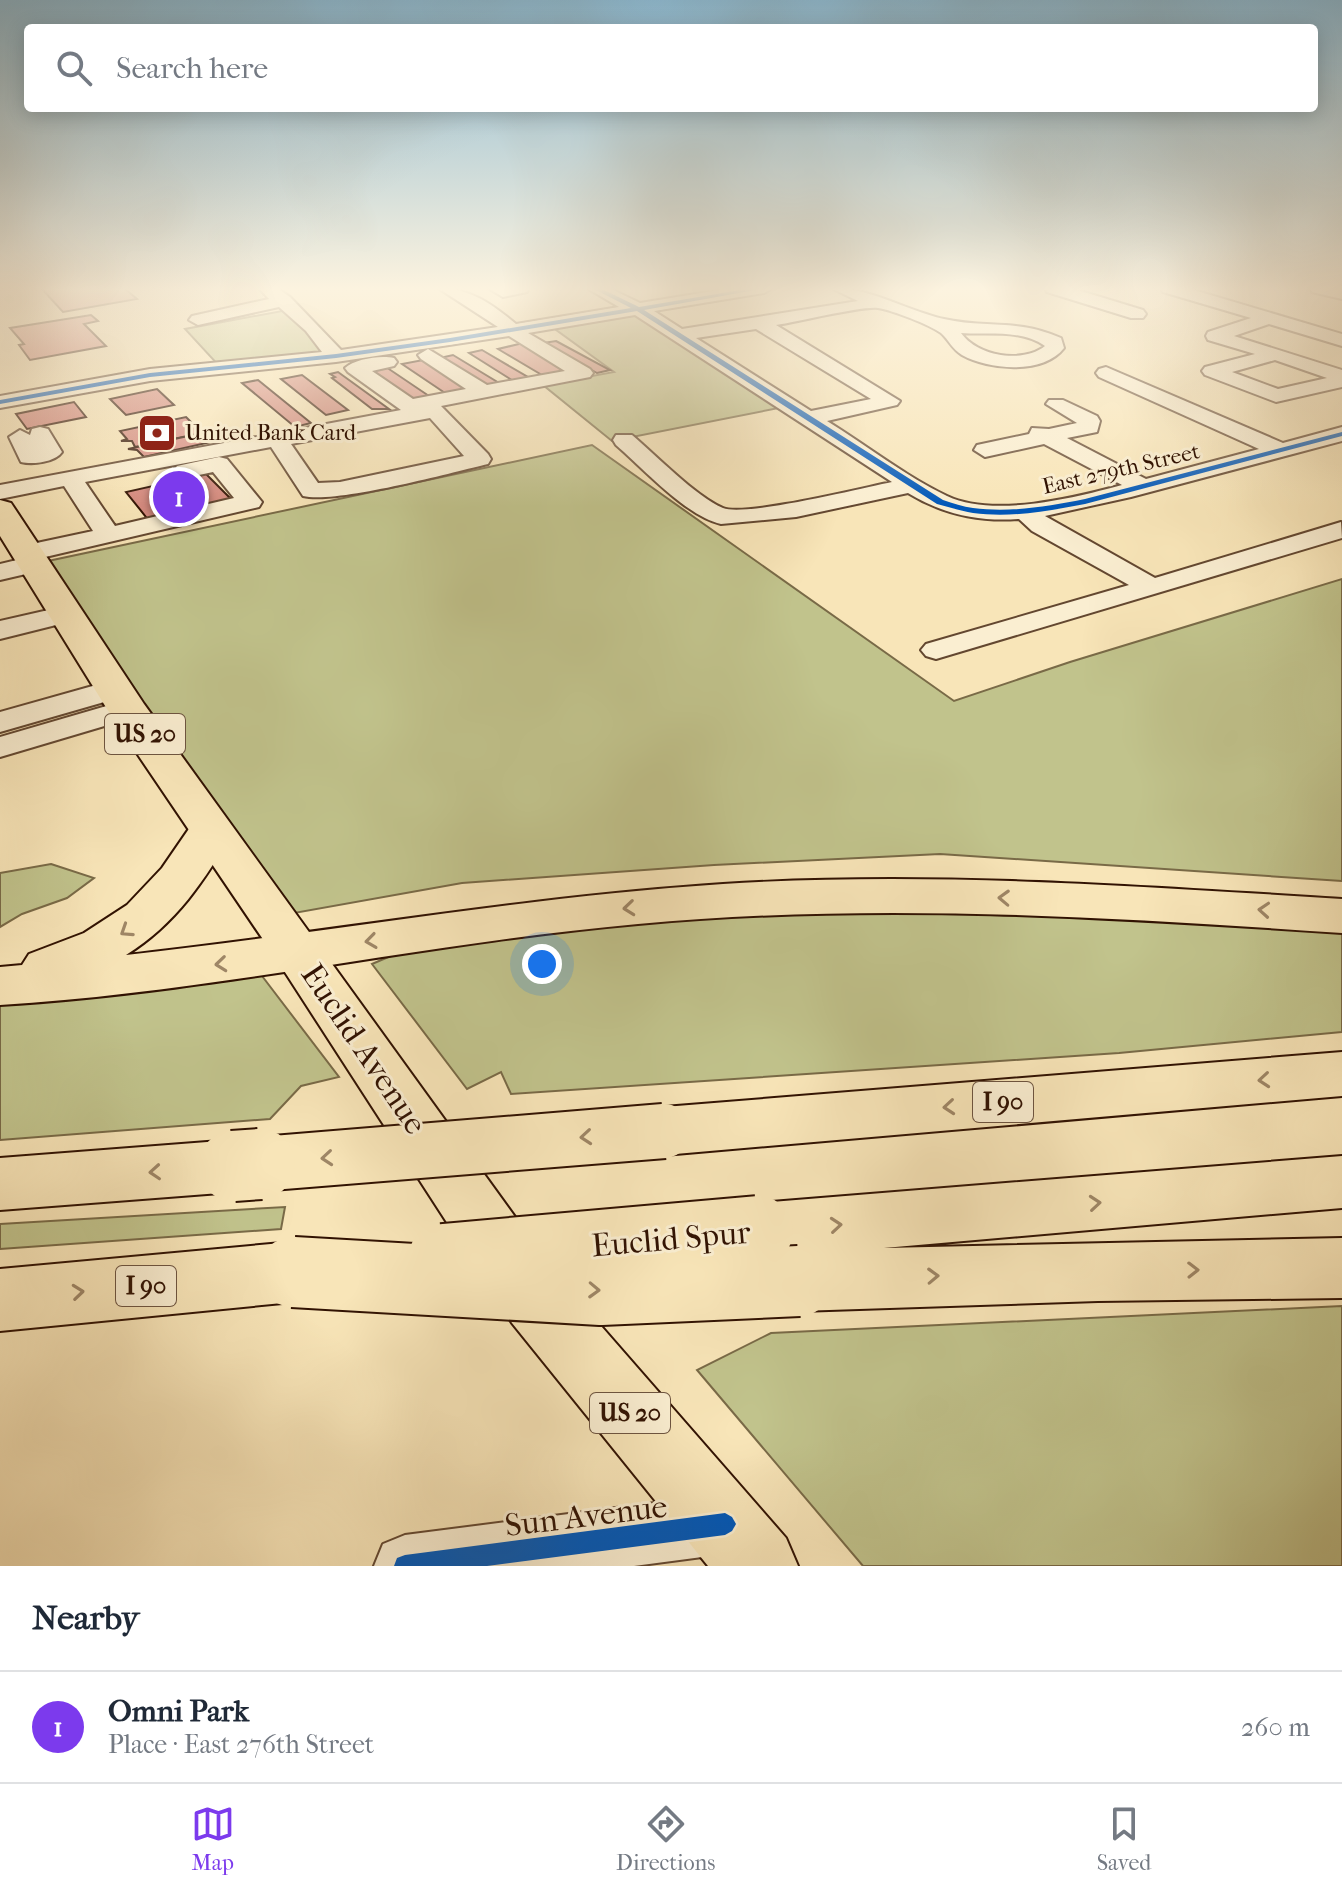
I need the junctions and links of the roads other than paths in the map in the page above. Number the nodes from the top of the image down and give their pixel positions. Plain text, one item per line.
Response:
1 (286, 361) edge
2 (394, 361) edge
3 (437, 361) edge
4 (564, 361) edge
5 (720, 361) edge
6 (823, 361) edge
7 (1251, 361) edge
8 (1295, 361) edge
9 (1244, 363) junction
10 (1106, 373) dead end
11 (1342, 379) edge
12 (1309, 388) junction
13 (484, 392) junction
14 (526, 394) dead end
15 (0, 402) edge
16 (435, 411) junction
17 (808, 418) junction
18 (1017, 421) junction
19 (1342, 434) edge
20 (1048, 437) junction
21 (277, 439) junction
22 (624, 440) dead end
23 (1281, 450) junction
24 (74, 485) junction
25 (912, 485) junction
26 (1142, 486) junction
27 (1025, 511) junction
28 (1341, 530) edge
29 (109, 535) junction
30 (21, 551) edge
31 (1152, 587) junction
32 (0, 611) edge
33 (0, 630) edge
34 (936, 650) dead end
35 (121, 699) junction
36 (0, 722) edge
37 (0, 747) edge
38 (211, 830) junction
39 (1342, 916) edge
40 (299, 953) junction
41 (0, 976) edge
42 (0, 986) edge
43 (1342, 1074) edge
44 (1342, 1182) edge
45 (0, 1184) edge
46 (1342, 1268) edge
47 (293, 1272) junction
48 (0, 1300) edge
49 (742, 1545) edge
50 (405, 1566) edge

1 - 15 street
2 - 13 street
3 - 13 street
4 - 13 street
5 - 17 street, East 279th Street
6 - 17 street
7 - 9 street
8 - 11 street
9 - 12 street
9 - 12 street
10 - 23 street
11 - 12 street
14 - 16 street
16 - 21 street
16 - 21 street
17 - 25 street, East 279th Street
18 - 20 street
18 - 20 street
18 - 20 street
19 - 23 street, East 279th Street
20 - 26 street
21 - 24 street
22 - 25 street
23 - 26 street, East 279th Street
24 - 29 street
24 - 29 street
24 - 30 street
25 - 27 street, East 279th Street
26 - 27 street, East 279th Street
27 - 31 street
28 - 31 street
29 - 30 street
30 - 32 street
30 - 33 street
30 - 35 main road, Euclid Avenue / US 20
31 - 34 street
35 - 36 street
35 - 37 street
35 - 38 main road, Euclid Avenue / US 20
38 - 40 main road, Euclid Avenue / US 20
38 -> 41 main road
39 -> 40 main road
40 -> 42 main road
40 - 49 main road, Euclid Avenue / US 20
43 -> 45 main road, I 90, bridge
47 -> 44 main road, Euclid Spur / I 90, bridge
47 -> 46 main road, bridge
48 -> 47 main road, Euclid Spur / I 90
49 - 50 street, Sun Avenue

